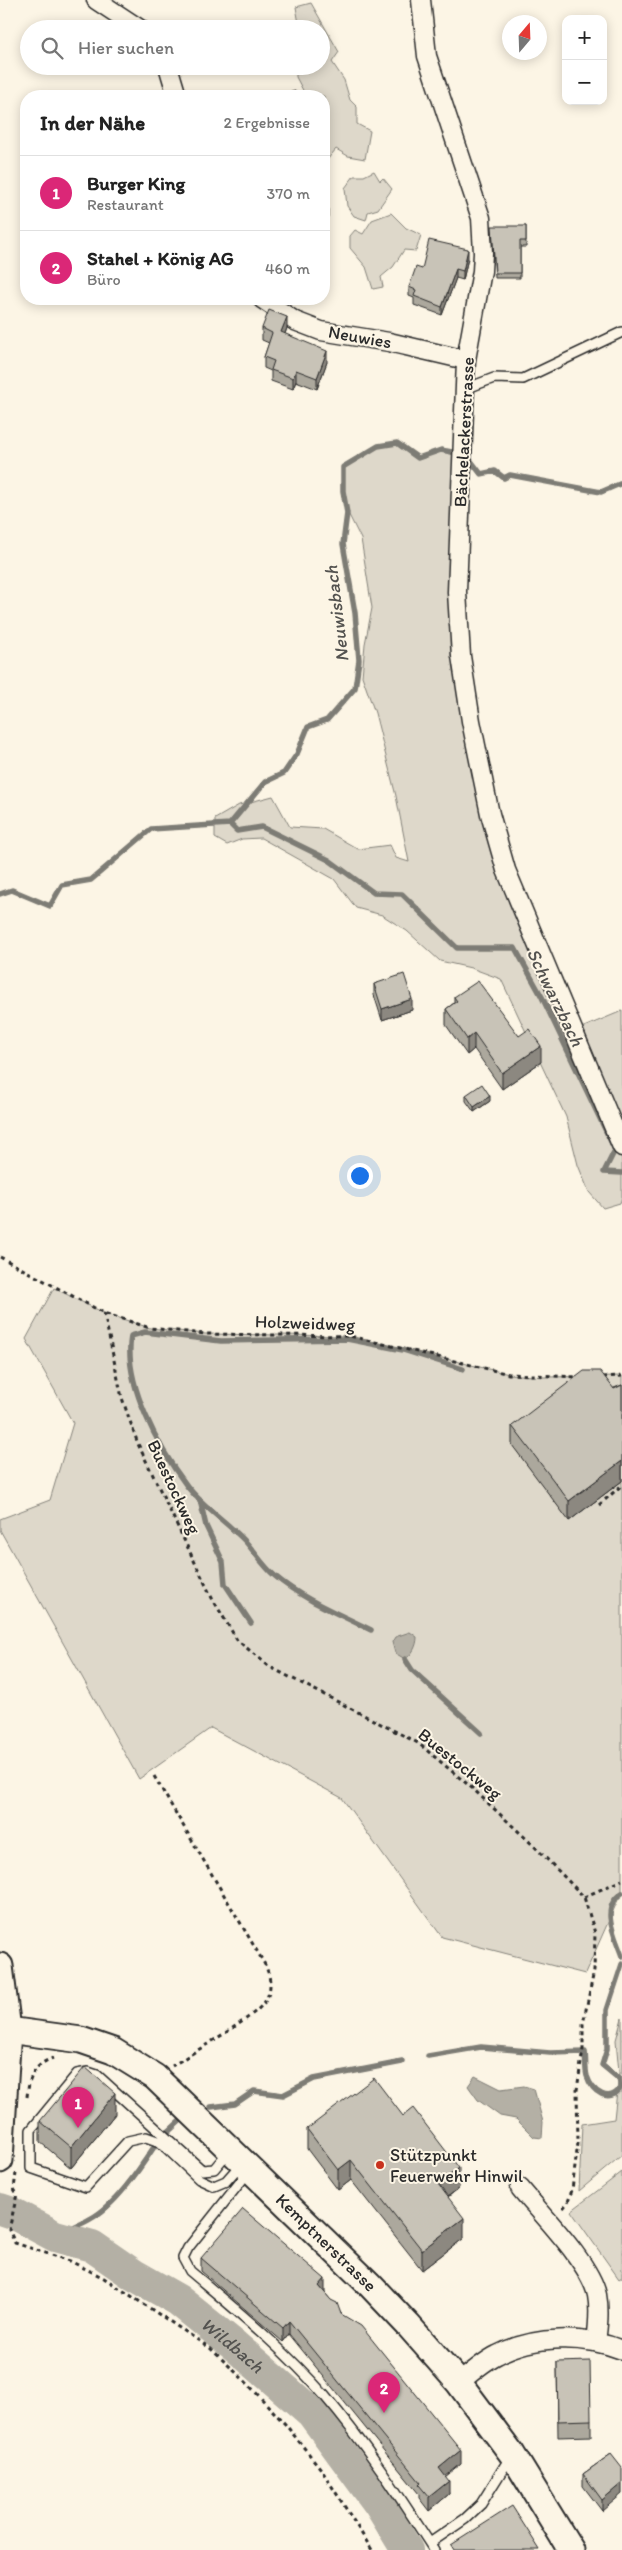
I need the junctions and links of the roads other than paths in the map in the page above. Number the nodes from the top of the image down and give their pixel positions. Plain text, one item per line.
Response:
1 (96, 0) edge
2 (421, 0) edge
3 (126, 20) edge
4 (171, 75) edge
5 (175, 90) edge
6 (271, 305) edge
7 (622, 332) edge
8 (466, 360) junction
9 (464, 389) junction
10 (622, 1147) edge
11 (0, 1966) edge
12 (8, 2030) junction
13 (0, 2160) edge
14 (241, 2160) junction
15 (520, 2188) dead end
16 (596, 2342) junction
17 (622, 2350) edge
18 (459, 2383) junction
19 (512, 2454) junction
20 (432, 2546) edge
21 (571, 2550) edge

1 - 3 street
2 - 8 street, Bächelackerstrasse
4 - 5 street
6 - 8 street, Neuwies
7 - 9 lane
8 - 9 street, Bächelackerstrasse
9 - 10 street, Bächelackerstrasse
11 - 12 street
12 - 13 street
12 - 14 street, Kemptnerstrasse
14 - 14 lane
14 - 18 street, Kemptnerstrasse
14 - 20 lane
15 - 16 street
16 - 17 street
16 - 18 street
18 - 19 street, Kemptnerstrasse
19 - 20 lane
19 - 21 street, Kemptnerstrasse

